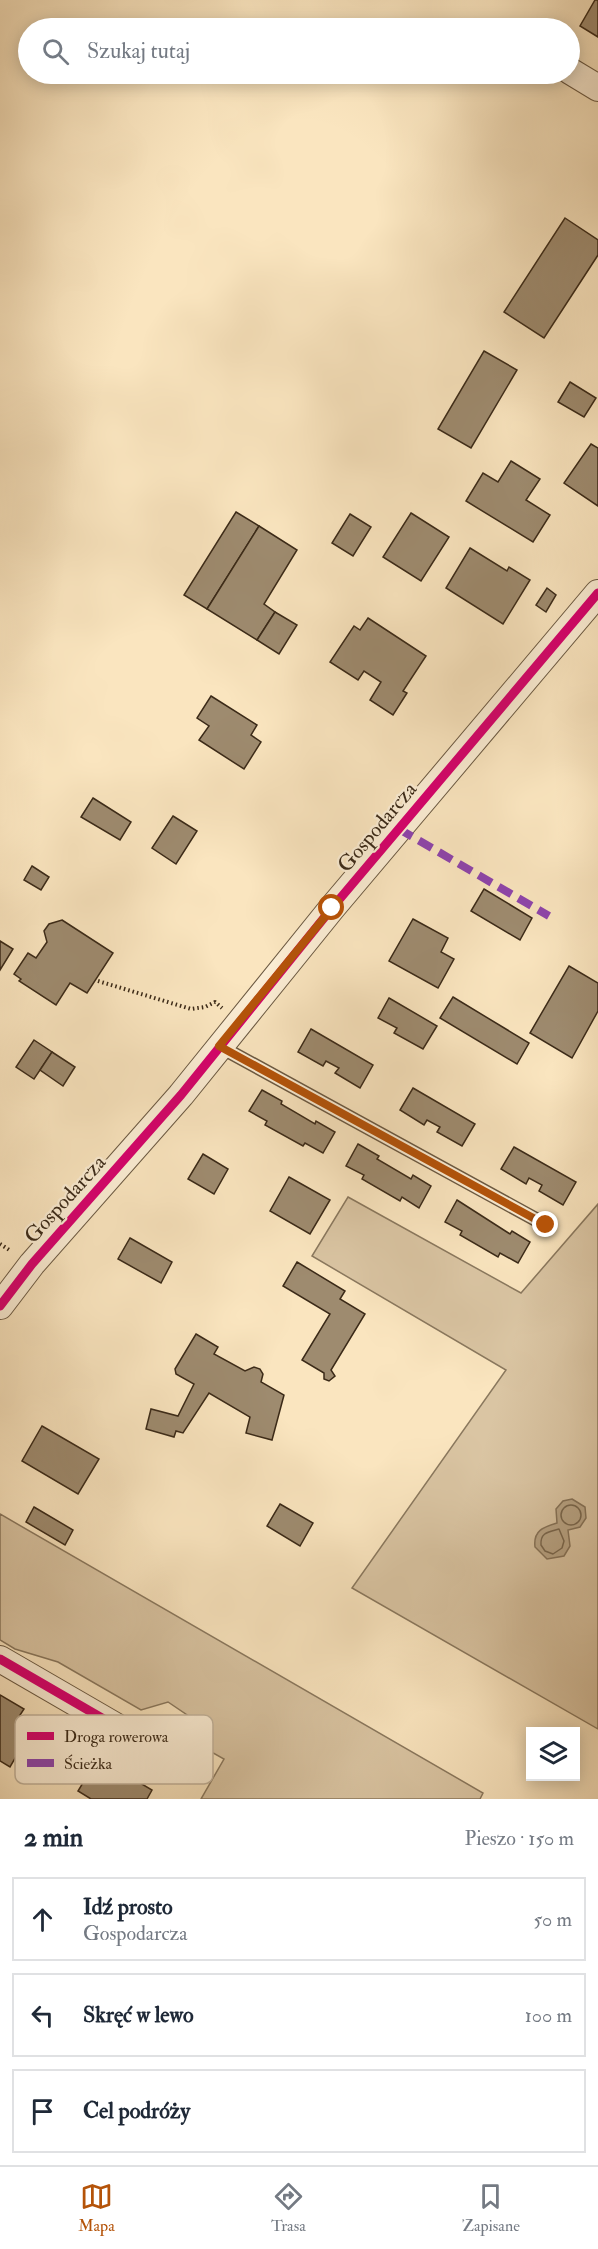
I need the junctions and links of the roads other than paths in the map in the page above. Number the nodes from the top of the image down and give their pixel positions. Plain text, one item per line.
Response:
1 (580, 77) edge
2 (598, 88) edge
3 (598, 593) edge
4 (219, 1046) junction
5 (546, 1225) dead end
6 (0, 1306) edge
7 (0, 1659) edge
8 (97, 1715) edge

1 - 2 street
3 - 4 street, Gospodarcza
4 - 5 lane
4 - 6 street, Gospodarcza
7 - 8 street

